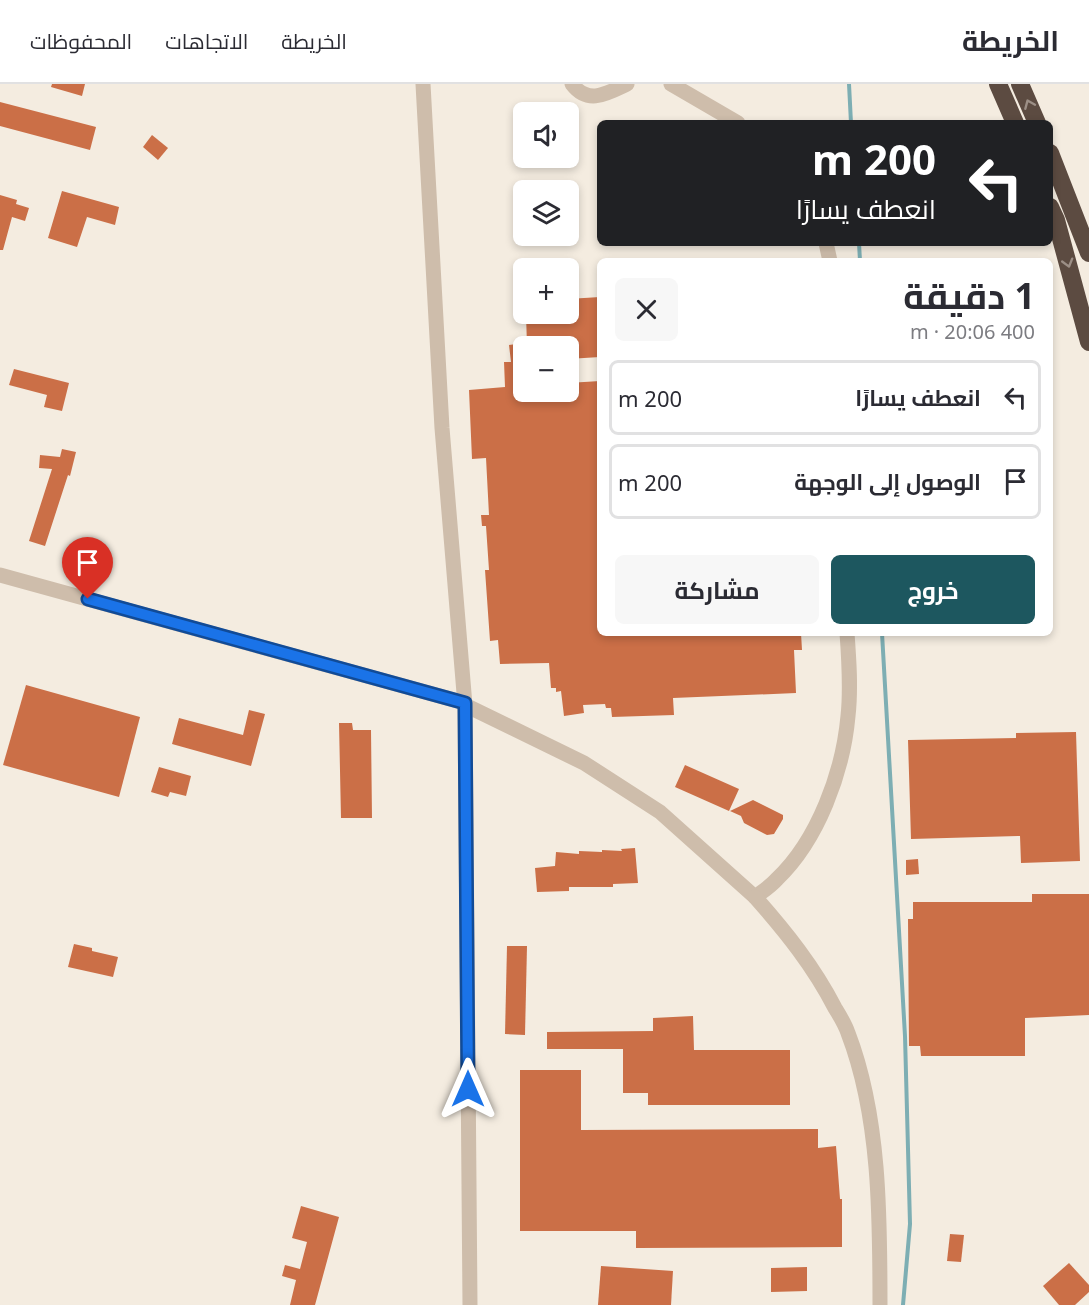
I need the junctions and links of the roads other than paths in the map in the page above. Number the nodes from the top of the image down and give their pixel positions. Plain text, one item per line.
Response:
1 (423, 84) edge
2 (572, 84) edge
3 (627, 84) edge
4 (671, 84) edge
5 (998, 84) edge
6 (1020, 84) edge
7 (733, 120) edge
8 (1014, 120) edge
9 (1036, 120) edge
10 (1053, 161) edge
11 (1053, 216) edge
12 (1089, 253) edge
13 (1089, 342) edge
14 (0, 575) edge
15 (847, 636) edge
16 (465, 704) junction
17 (755, 897) junction
18 (470, 1305) edge
19 (880, 1305) edge

1 - 16 street
2 - 3 street
4 - 7 street
5 - 8 highway
9 -> 6 highway
10 - 12 highway
11 -> 13 highway
14 - 16 street
15 - 17 street
16 - 17 street
16 - 18 street
17 - 19 street

